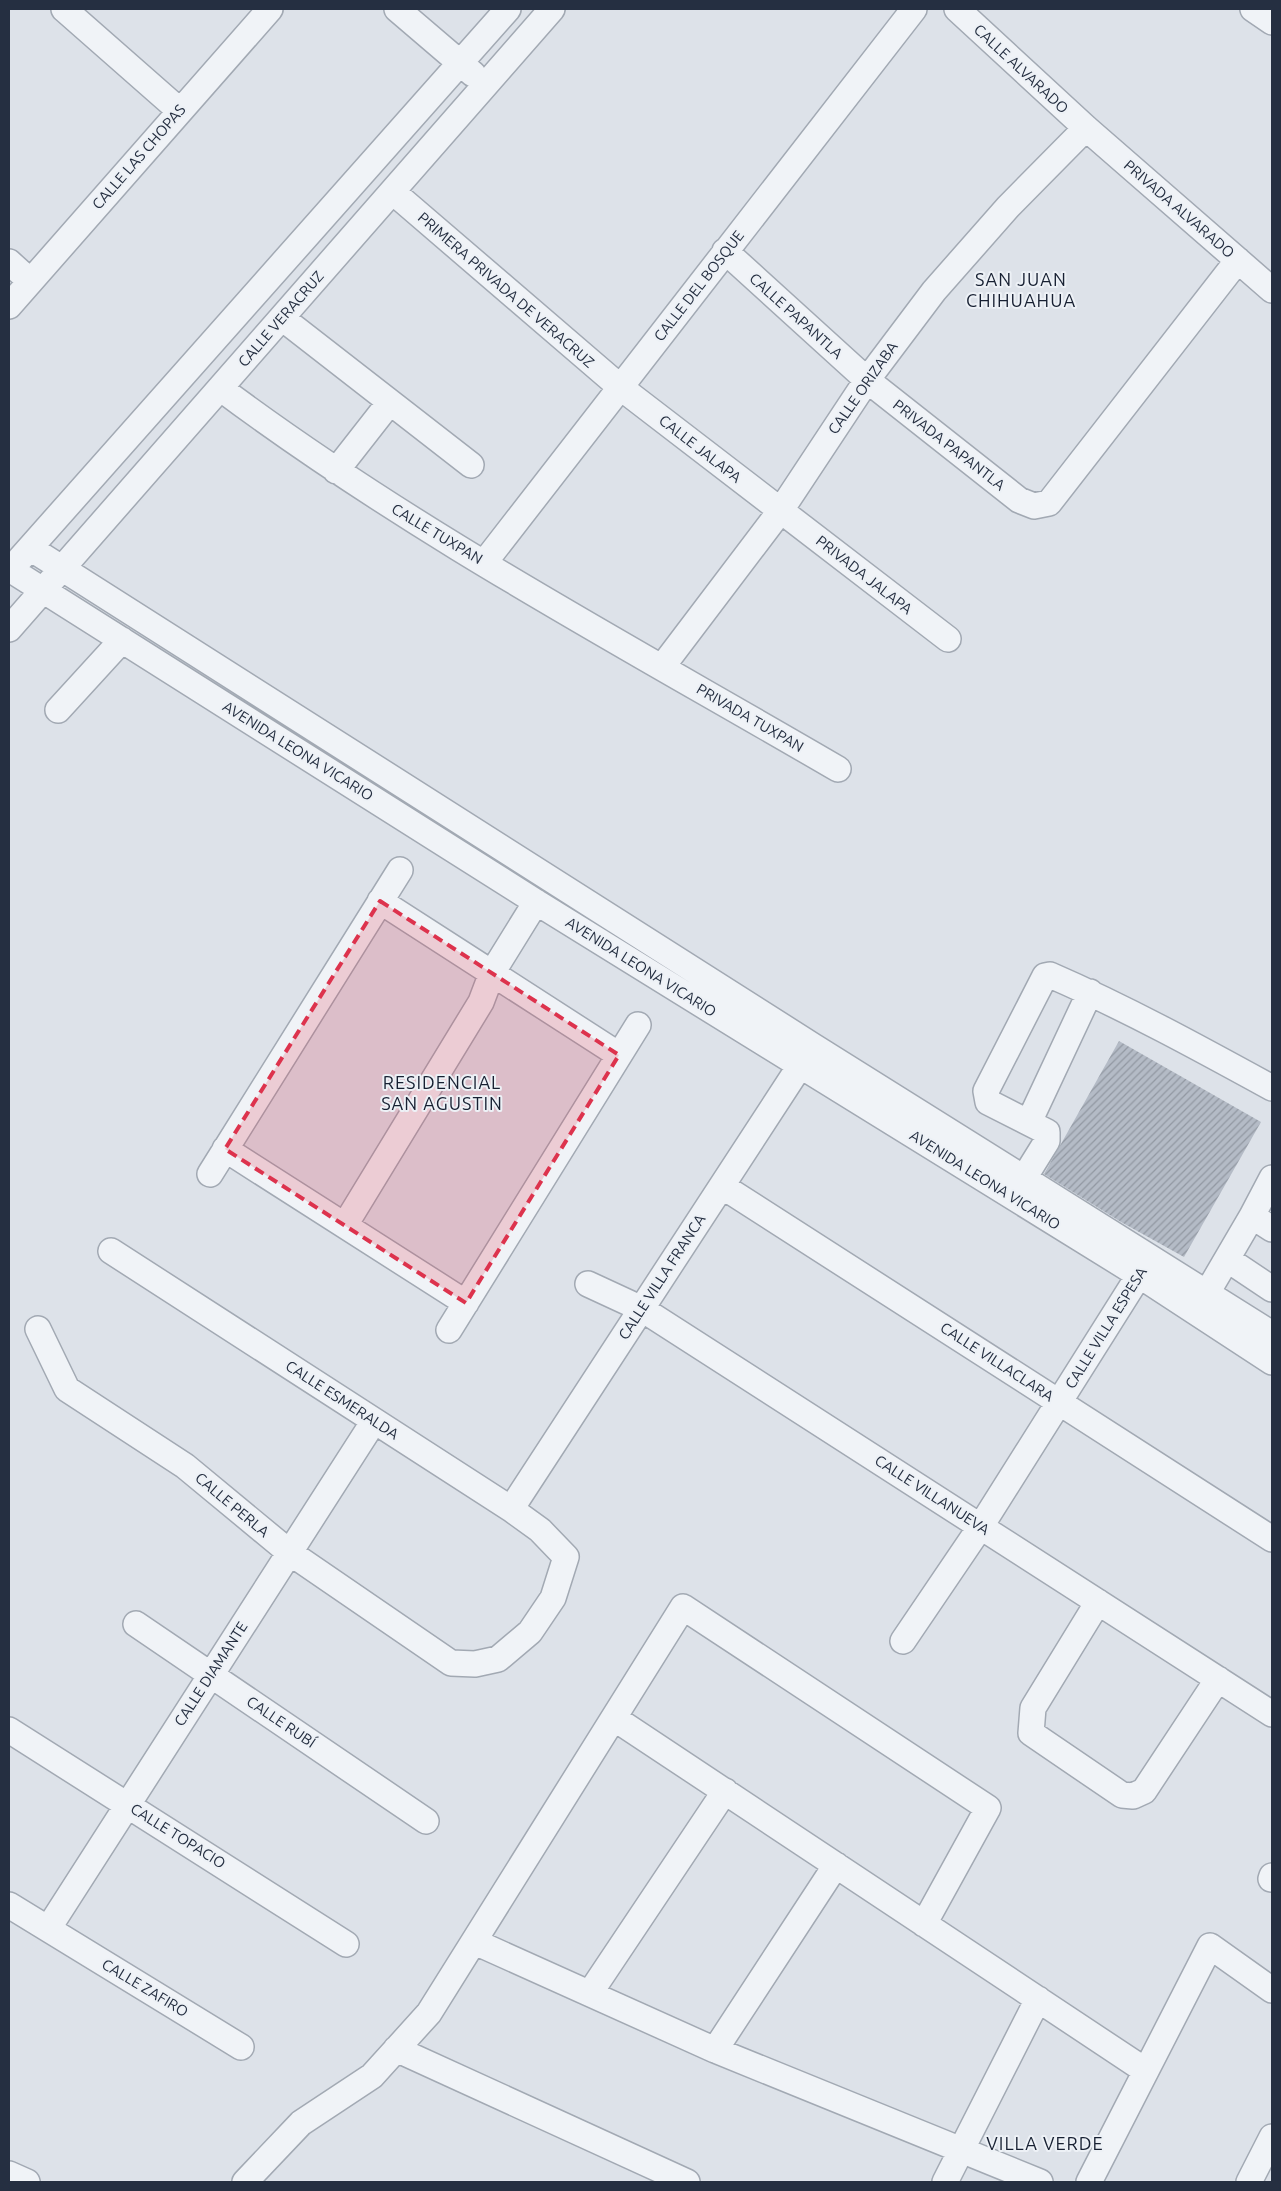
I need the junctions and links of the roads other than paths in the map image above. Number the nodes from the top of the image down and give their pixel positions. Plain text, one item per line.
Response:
1 (64, 9) edge
2 (270, 9) edge
3 (398, 9) edge
4 (508, 9) edge
5 (552, 9) edge
6 (914, 9) edge
7 (957, 9) edge
8 (1253, 9) edge
9 (1272, 22) edge
10 (460, 63) junction
11 (486, 86) junction
12 (180, 111) junction
13 (1086, 128) junction
14 (393, 192) junction
15 (725, 252) junction
16 (1238, 260) junction
17 (9, 262) edge
18 (30, 281) junction
19 (1272, 290) edge
20 (9, 306) edge
21 (282, 318) junction
22 (867, 380) junction
23 (620, 387) junction
24 (220, 388) junction
25 (164, 399) junction
26 (390, 402) junction
27 (192, 422) junction
28 (471, 465) dead end
29 (336, 471) junction
30 (781, 510) junction
31 (30, 548) junction
32 (484, 562) junction
33 (62, 568) junction
34 (10, 571) edge
35 (43, 589) junction
36 (9, 629) edge
37 (948, 639) dead end
38 (122, 640) junction
39 (662, 667) junction
40 (58, 710) dead end
41 (838, 769) dead end
42 (400, 870) dead end
43 (380, 901) junction
44 (543, 906) junction
45 (499, 977) junction
46 (1090, 992) junction
47 (638, 1025) dead end
48 (619, 1055) junction
49 (806, 1056) junction
50 (1272, 1088) edge
51 (1028, 1122) junction
52 (226, 1149) junction
53 (210, 1174) dead end
54 (1024, 1178) junction
55 (1272, 1178) edge
56 (722, 1186) junction
57 (1262, 1222) edge
58 (345, 1225) junction
59 (111, 1251) dead end
60 (1227, 1259) junction
61 (1145, 1266) junction
62 (588, 1284) dead end
63 (1272, 1289) edge
64 (1207, 1293) junction
65 (466, 1303) junction
66 (642, 1309) junction
67 (38, 1328) dead end
68 (449, 1330) dead end
69 (1272, 1334) edge
70 (1272, 1362) edge
71 (1059, 1402) junction
72 (374, 1420) junction
73 (511, 1509) junction
74 (981, 1526) junction
75 (1272, 1539) edge
76 (289, 1552) junction
77 (1098, 1602) junction
78 (136, 1624) dead end
79 (903, 1641) dead end
80 (451, 1663) joint
81 (210, 1674) junction
82 (1218, 1679) junction
83 (1272, 1714) edge
84 (614, 1718) junction
85 (9, 1730) edge
86 (725, 1792) junction
87 (128, 1804) junction
88 (426, 1821) dead end
89 (836, 1865) junction
90 (9, 1905) edge
91 (924, 1924) junction
92 (48, 1929) junction
93 (475, 1942) junction
94 (346, 1944) dead end
95 (1272, 1990) edge
96 (590, 1993) junction
97 (1038, 1999) junction
98 (242, 2047) dead end
99 (396, 2049) junction
100 (715, 2050) junction
101 (1146, 2071) junction
102 (1272, 2137) edge
103 (962, 2150) junction
104 (9, 2174) edge
105 (27, 2182) edge
106 (245, 2182) edge
107 (687, 2182) edge
108 (945, 2182) edge
109 (1040, 2182) edge
110 (1089, 2182) edge
111 (1249, 2182) edge

1 - 12 street
2 - 12 street, CALLE LAS CHOPAS
3 - 10 street
4 - 10 street
5 - 11 street, CALLE VERACRUZ
6 - 15 street, CALLE DEL BOSQUE
7 - 13 street, CALLE ALVARADO
8 - 9 street
10 - 11 street
10 - 25 street
11 - 14 street, CALLE VERACRUZ
12 - 18 street, CALLE LAS CHOPAS
13 - 16 street, PRIVADA ALVARADO
13 - 22 street, CALLE ORIZABA
14 - 21 street, CALLE VERACRUZ
14 - 23 street, PRIMERA PRIVADA DE VERACRUZ
15 - 22 street, CALLE PAPANTLA
15 - 23 street, CALLE DEL BOSQUE
16 - 19 street, PRIVADA ALVARADO
16 - 22 street, PRIVADA PAPANTLA
17 - 18 street
18 - 20 street, CALLE LAS CHOPAS
21 - 24 street, CALLE VERACRUZ
21 - 26 street
22 - 30 street, CALLE ORIZABA
23 - 30 street, CALLE JALAPA
23 - 32 street, CALLE DEL BOSQUE
24 - 27 street, CALLE VERACRUZ
24 - 29 street, CALLE TUXPAN
25 - 27 street
25 - 31 street
26 - 28 street
26 - 29 street
27 - 33 street, CALLE VERACRUZ
29 - 32 street, CALLE TUXPAN
30 - 37 street, PRIVADA JALAPA
30 - 39 street, CALLE ORIZABA
31 - 33 street, AVENIDA LEONA VICARIO
31 - 34 street
32 - 39 street, CALLE TUXPAN
33 - 35 street, CALLE VERACRUZ
33 - 49 street, AVENIDA LEONA VICARIO
34 - 35 street, AVENIDA LEONA VICARIO
35 - 36 street, CALLE VERACRUZ
35 - 38 street, AVENIDA LEONA VICARIO
38 - 40 street
38 - 44 street, AVENIDA LEONA VICARIO
39 - 41 street, PRIVADA TUXPAN
42 - 43 street
43 - 45 street
43 - 52 street
44 - 45 street
44 - 49 street, AVENIDA LEONA VICARIO
45 - 48 street
45 - 58 street
46 - 50 street
46 - 51 street
46 - 51 street
47 - 48 street
48 - 65 street
49 - 54 street, AVENIDA LEONA VICARIO
49 - 56 street, CALLE VILLA FRANCA
49 - 61 street, AVENIDA LEONA VICARIO
51 - 54 street
52 - 53 street
52 - 58 street
54 - 61 street, AVENIDA LEONA VICARIO
55 - 57 street
56 - 66 street, CALLE VILLA FRANCA
56 - 71 street, CALLE VILLACLARA
57 - 60 street
58 - 65 street
59 - 72 street, CALLE ESMERALDA
60 - 63 street
60 - 64 street
61 - 64 street, AVENIDA LEONA VICARIO
61 - 70 street, AVENIDA LEONA VICARIO
61 - 71 street, CALLE VILLA ESPESA
62 - 66 street, CALLE VILLANUEVA
64 - 69 street, AVENIDA LEONA VICARIO
65 - 68 street
66 - 73 street, CALLE VILLA FRANCA
66 - 74 street, CALLE VILLANUEVA
67 - 76 street, CALLE PERLA
71 - 74 street, CALLE VILLA ESPESA
71 - 75 street, CALLE VILLACLARA
72 - 73 street, CALLE ESMERALDA
72 - 76 street, CALLE DIAMANTE
73 - 80 street, CALLE ESMERALDA
74 - 77 street, CALLE VILLANUEVA
74 - 79 street, CALLE VILLA ESPESA
76 - 80 street, CALLE PERLA
76 - 81 street, CALLE DIAMANTE
77 - 82 street, CALLE VILLANUEVA
77 - 82 street
78 - 81 street, CALLE RUBÍ
81 - 87 street, CALLE DIAMANTE
81 - 88 street, CALLE RUBÍ
82 - 83 street, CALLE VILLANUEVA
84 - 86 street
84 - 91 street
84 - 93 street
85 - 87 street, CALLE TOPACIO
86 - 89 street
86 - 96 street
87 - 92 street, CALLE DIAMANTE
87 - 94 street, CALLE TOPACIO
89 - 91 street
89 - 100 street
90 - 92 street, CALLE ZAFIRO
91 - 97 street
92 - 98 street, CALLE ZAFIRO
93 - 96 street
93 - 99 street
95 - 101 street
96 - 100 street
97 - 101 street
97 - 103 street
99 - 106 street
99 - 107 street
100 - 103 street
101 - 110 street
102 - 111 street
103 - 108 street
103 - 109 street
104 - 105 street

